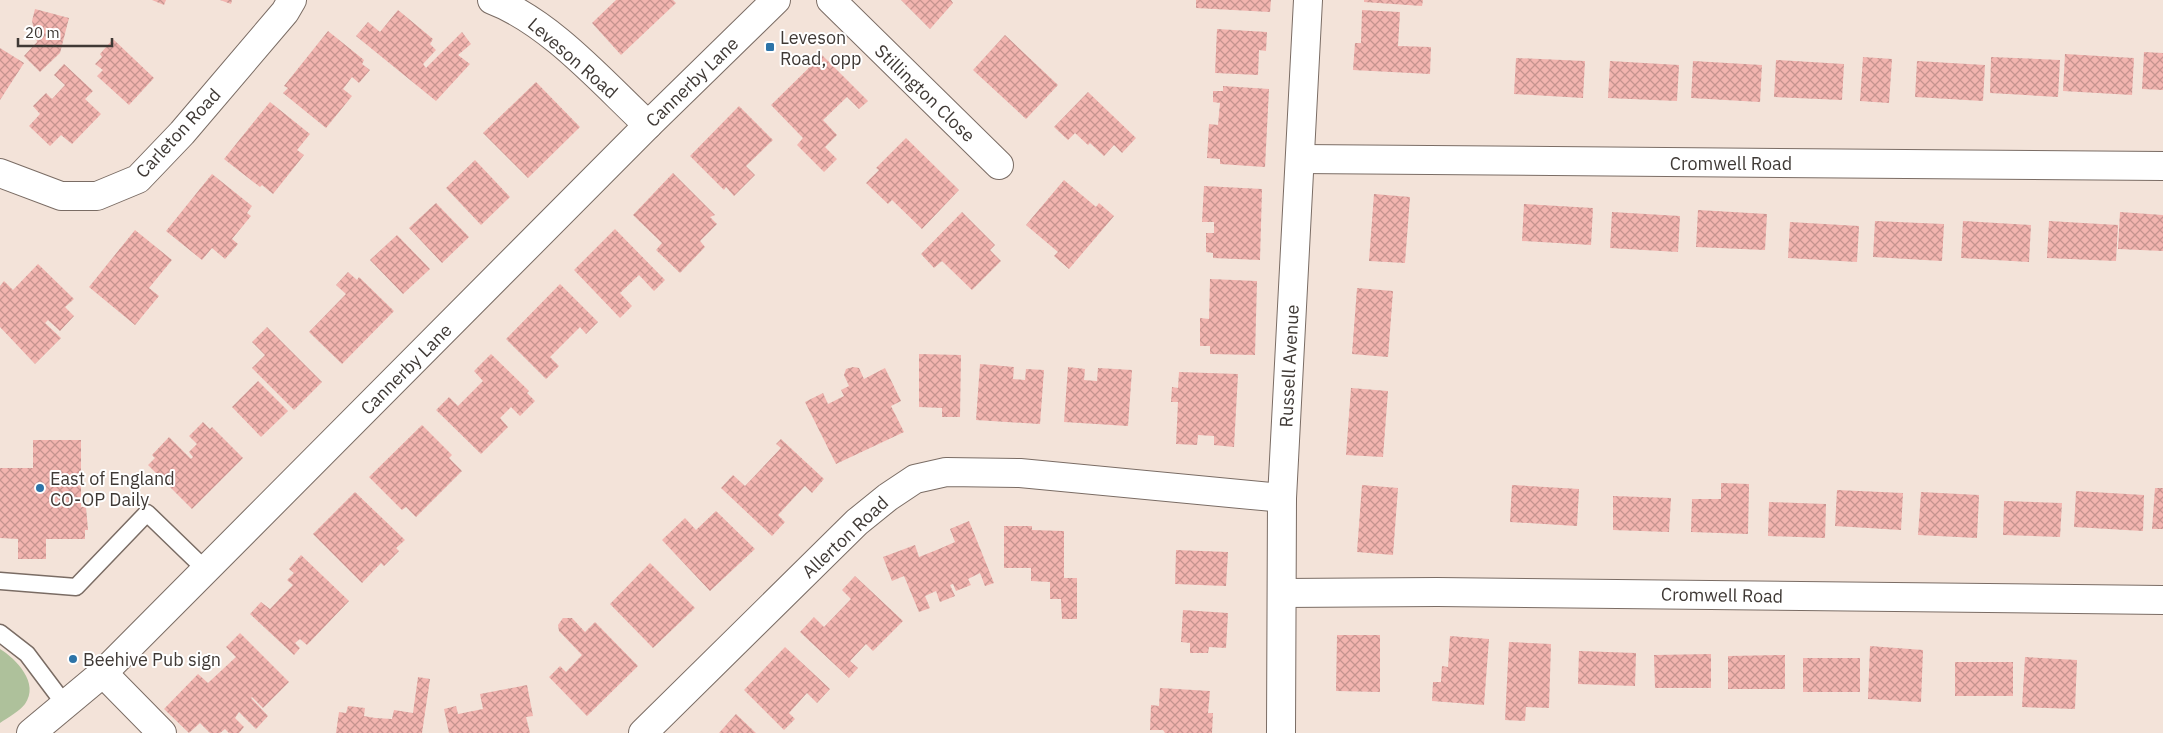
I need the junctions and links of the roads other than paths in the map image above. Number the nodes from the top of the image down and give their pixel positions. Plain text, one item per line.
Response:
1 (292, 0) edge
2 (492, 0) edge
3 (776, 0) edge
4 (831, 0) edge
5 (1308, 0) edge
6 (648, 125) junction
7 (1300, 159) junction
8 (999, 165) dead end
9 (2163, 166) edge
10 (0, 173) edge
11 (1282, 498) junction
12 (206, 570) junction
13 (0, 582) edge
14 (1282, 594) junction
15 (2163, 600) edge
16 (0, 633) edge
17 (103, 674) junction
18 (66, 706) junction
19 (31, 733) edge
20 (162, 733) edge
21 (643, 733) edge
22 (1281, 733) edge

1 - 10 street, Carleton Road
2 - 6 street, Leveson Road
3 - 6 street, Cannerby Lane
4 - 8 street, Stillington Close
5 - 7 street, Russell Avenue
6 - 12 street, Cannerby Lane
7 - 9 street, Cromwell Road
7 - 11 street, Russell Avenue
11 - 14 street, Russell Avenue
11 - 21 street, Allerton Road
12 - 13 lane
12 - 17 street, Cannerby Lane
14 - 15 street, Cromwell Road
14 - 22 street, Russell Avenue
16 - 18 lane
17 - 18 street, Cannerby Lane
17 - 20 street
18 - 19 street, Cannerby Lane

